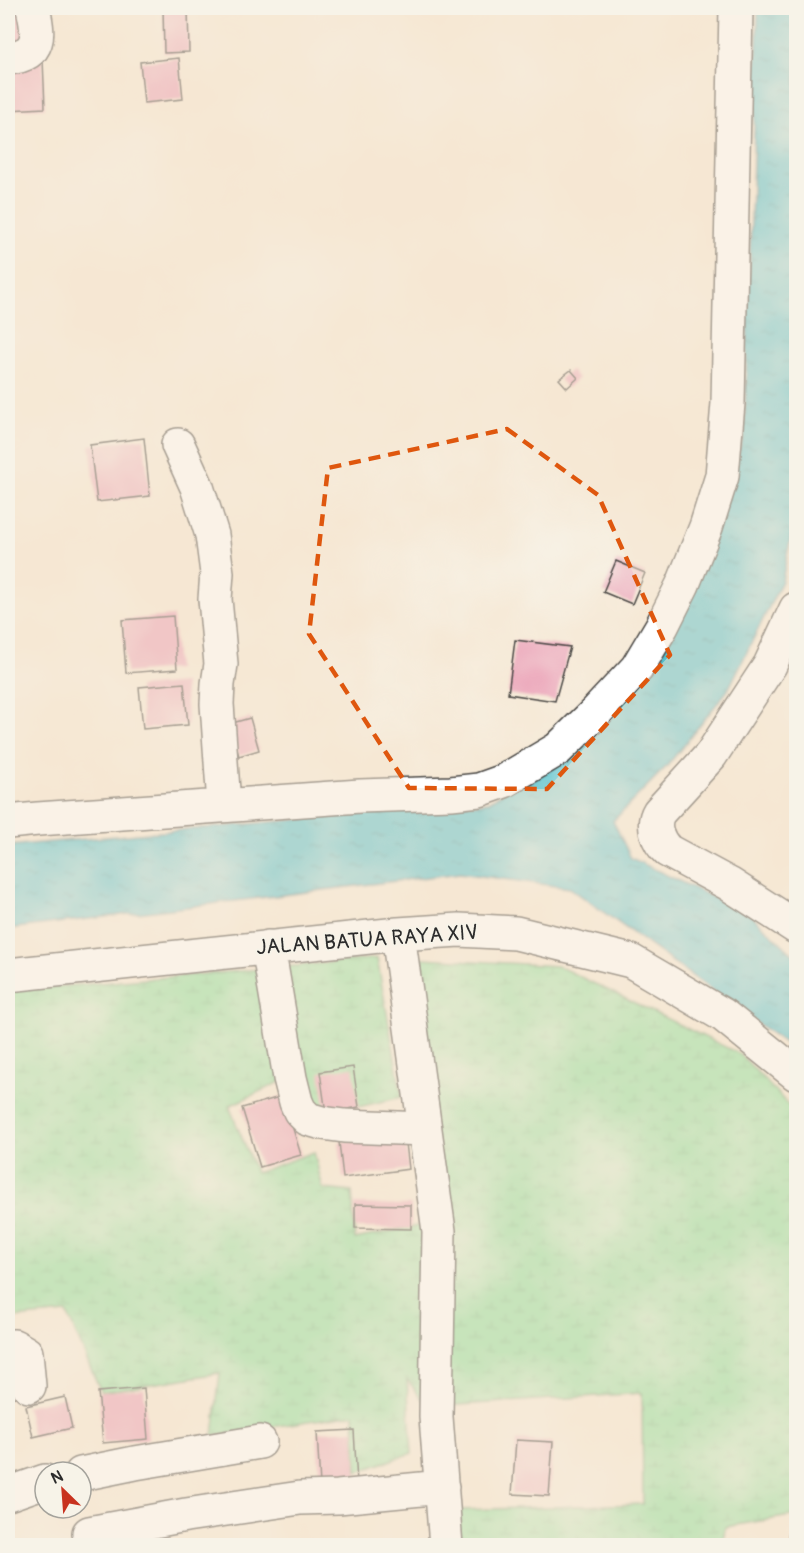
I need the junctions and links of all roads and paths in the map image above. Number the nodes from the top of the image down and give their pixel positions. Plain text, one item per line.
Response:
1 (33, 8) edge
2 (736, 8) edge
3 (8, 58) edge
4 (178, 445) dead end
5 (796, 609) edge
6 (224, 805) junction
7 (8, 822) edge
8 (796, 927) edge
9 (398, 934) junction
10 (268, 947) junction
11 (8, 975) edge
12 (796, 1074) edge
13 (425, 1129) junction
14 (8, 1346) edge
15 (29, 1386) dead end
16 (260, 1442) dead end
17 (93, 1472) edge
18 (33, 1485) edge
19 (442, 1487) junction
20 (796, 1489) edge
21 (8, 1494) edge
22 (89, 1533) dead end
23 (447, 1545) edge
24 (788, 1545) edge

1 - 3 street
2 - 6 street
4 - 6 street
5 - 8 street
6 - 7 street
9 - 10 street, JALAN BATUA RAYA XIV
9 - 12 street, JALAN BATUA RAYA XIV
9 - 13 street
10 - 11 street, JALAN BATUA RAYA XIV
10 - 13 street
13 - 19 street
14 - 15 street
16 - 17 street
18 - 21 street
19 - 22 street
19 - 23 street
20 - 24 path

